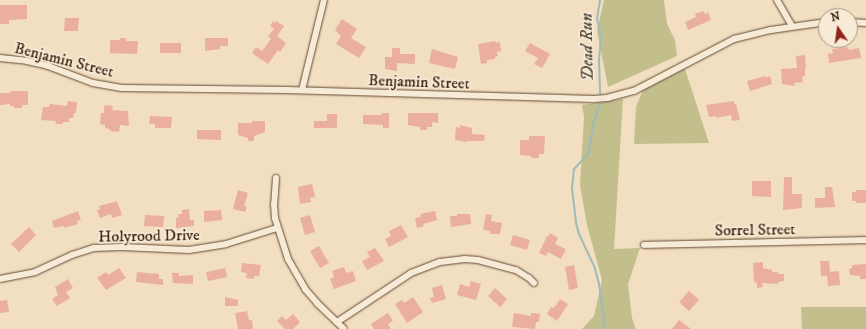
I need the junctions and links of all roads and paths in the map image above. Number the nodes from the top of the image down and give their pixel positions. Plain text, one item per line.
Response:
1 (324, 0) edge
2 (777, 0) edge
3 (818, 23) edge
4 (792, 26) junction
5 (0, 58) edge
6 (302, 90) junction
7 (276, 178) dead end
8 (277, 228) junction
9 (866, 240) edge
10 (644, 245) dead end
11 (0, 279) edge
12 (534, 284) dead end
13 (337, 322) junction
14 (344, 329) edge

1 - 6 street
2 - 4 street
3 - 4 street, Benjamin Street
4 - 6 street, Benjamin Street
5 - 6 street, Benjamin Street
7 - 8 street
8 - 11 street, Holyrood Drive
8 - 13 street
9 - 10 street, Sorrel Street
12 - 13 street
13 - 14 street

